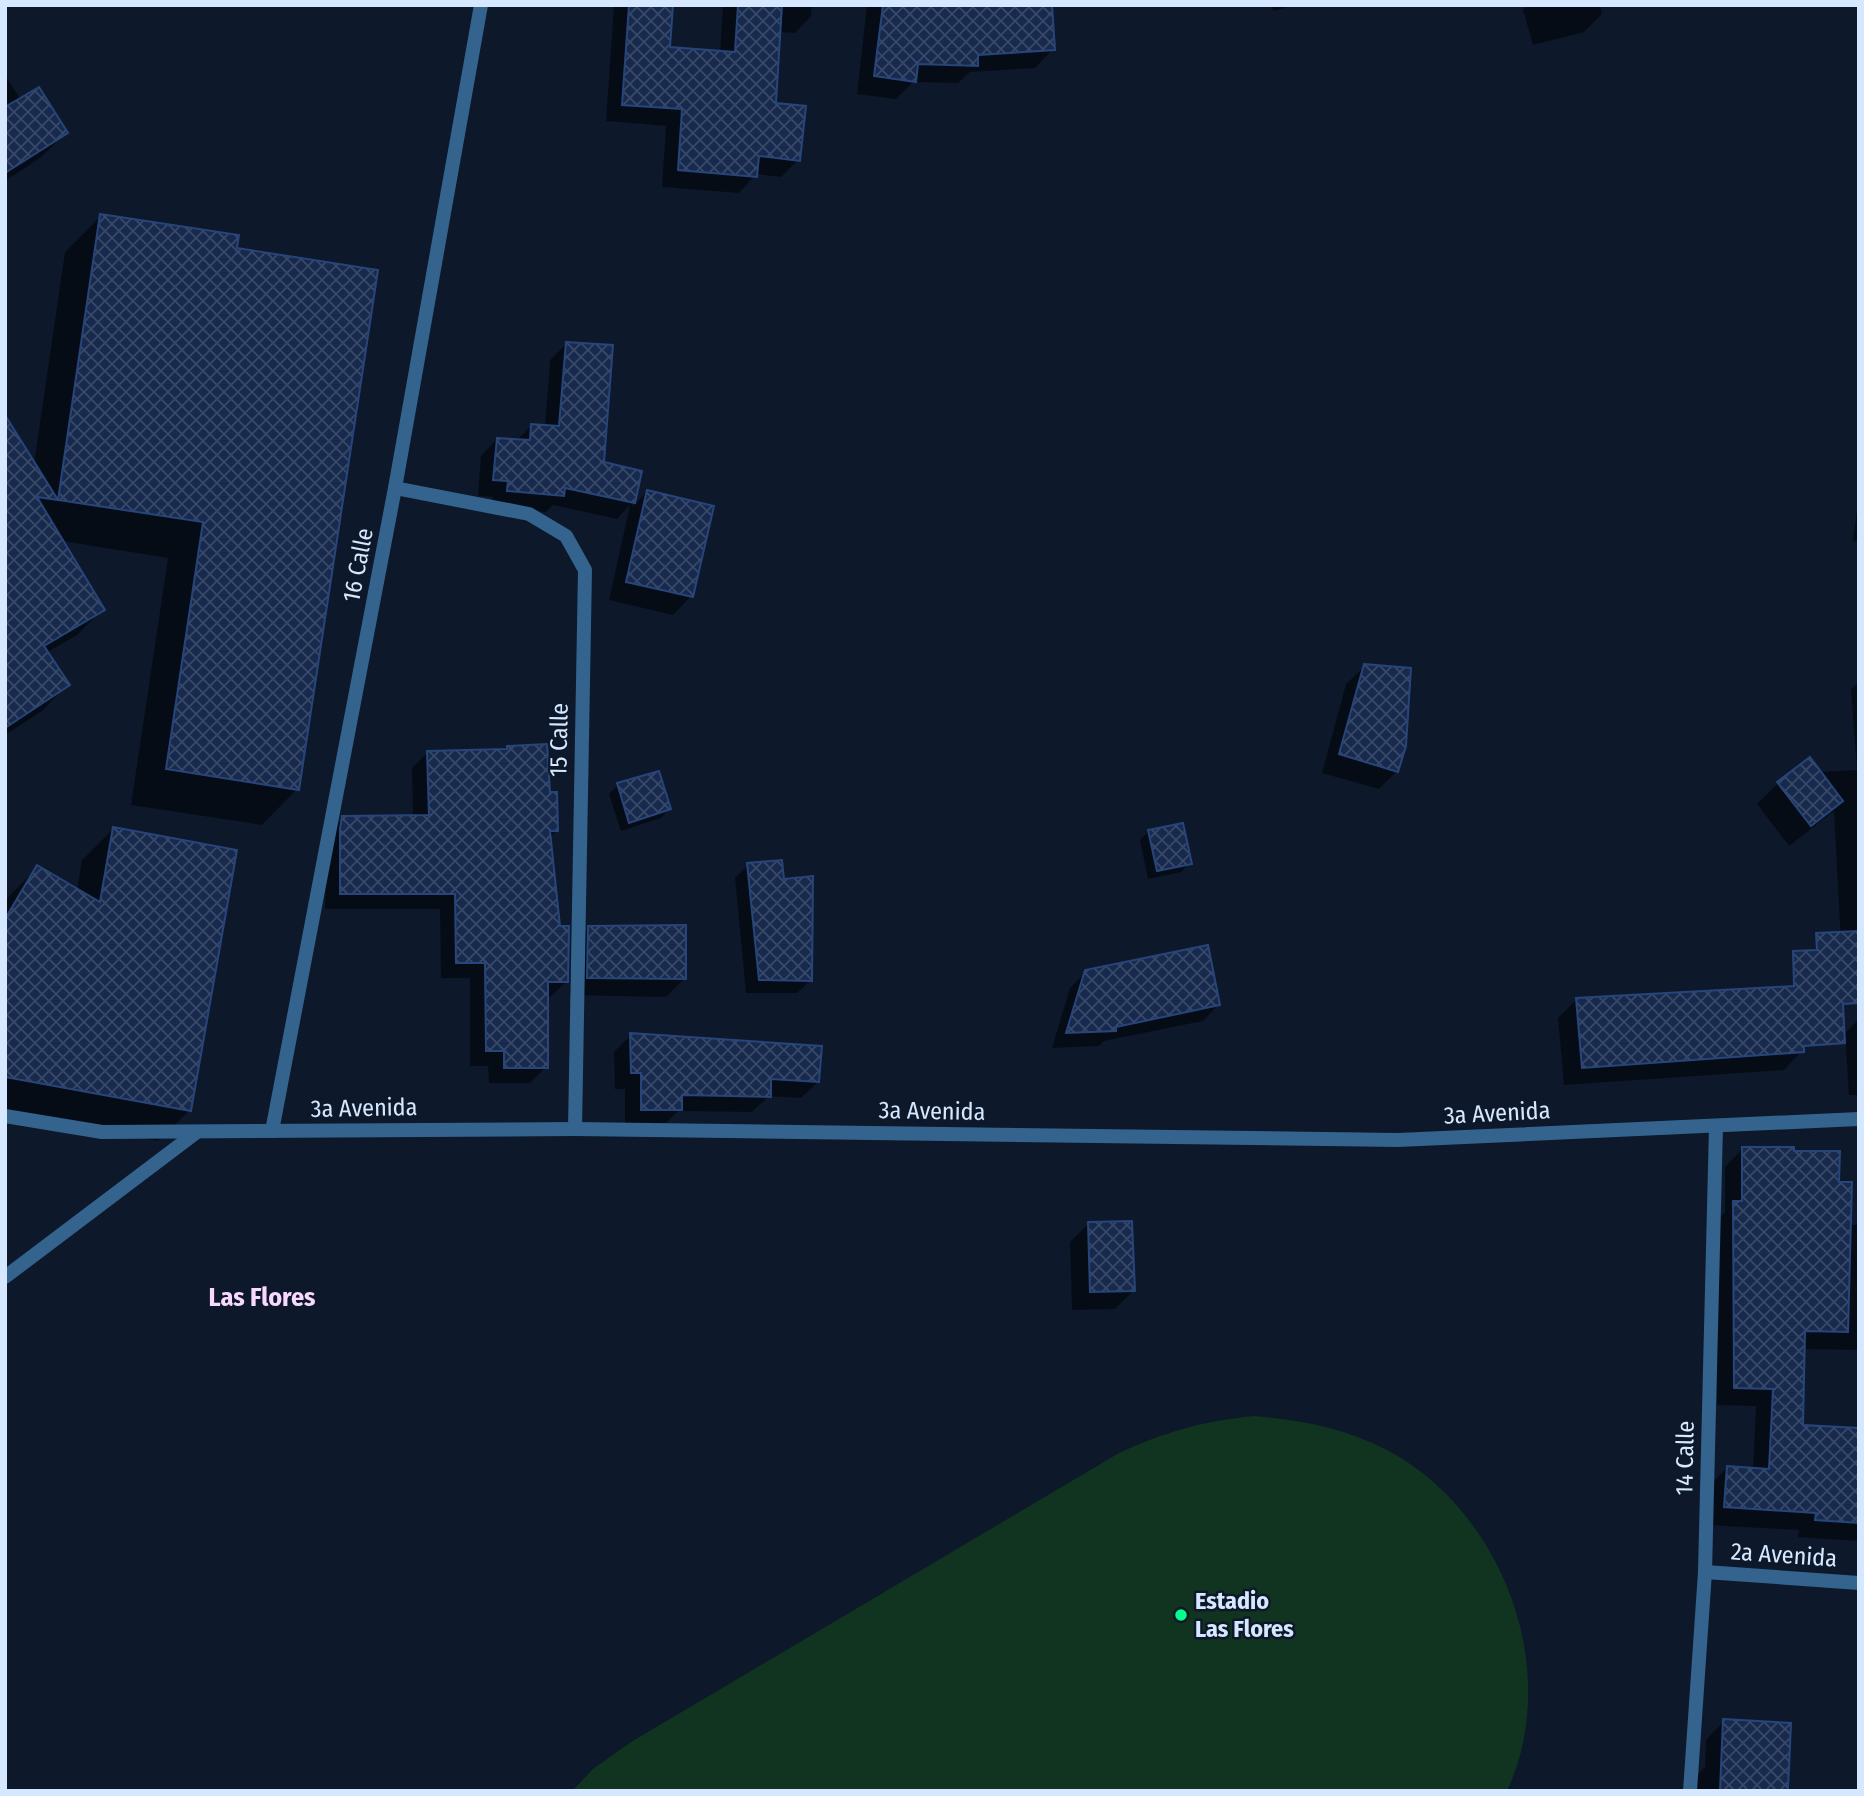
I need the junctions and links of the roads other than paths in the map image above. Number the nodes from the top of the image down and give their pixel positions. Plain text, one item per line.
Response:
1 (481, 5) edge
2 (395, 488) junction
3 (5, 1116) edge
4 (1859, 1119) edge
5 (1716, 1126) junction
6 (575, 1129) junction
7 (272, 1131) junction
8 (197, 1132) junction
9 (5, 1277) edge
10 (1705, 1572) junction
11 (1859, 1583) edge
12 (1690, 1791) edge

1 - 2 street, 16 Calle
2 - 6 street, 15 Calle
2 - 7 street, 16 Calle
3 - 8 street, 3a Avenida
4 - 5 street, 3a Avenida
5 - 6 street, 3a Avenida
5 - 10 street, 14 Calle
6 - 7 street, 3a Avenida
7 - 8 street, 3a Avenida
8 - 9 street
10 - 11 street, 2a Avenida
10 - 12 street, 14 Calle

